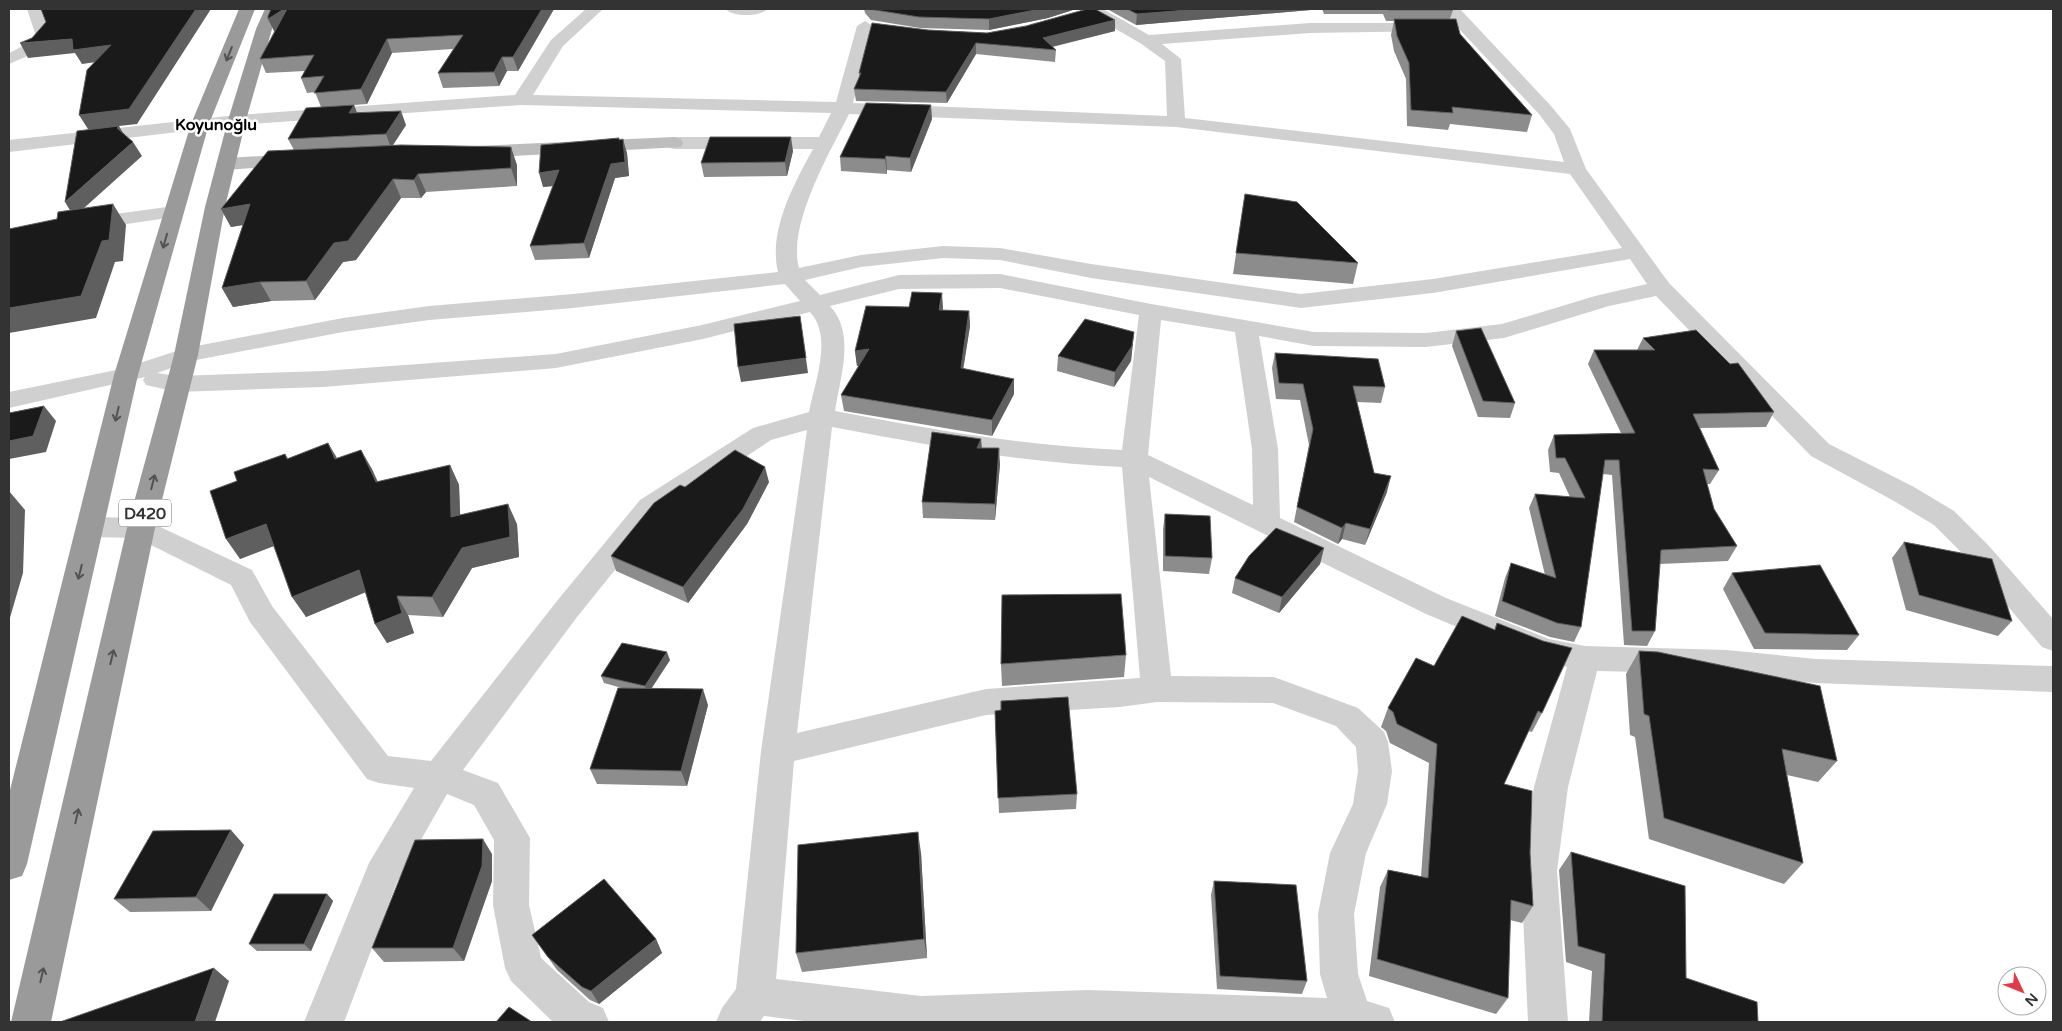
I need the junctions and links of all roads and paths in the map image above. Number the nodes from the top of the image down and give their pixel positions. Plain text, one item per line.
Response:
1 (35, 9) edge
2 (247, 9) edge
3 (273, 9) edge
4 (595, 9) edge
5 (734, 9) edge
6 (759, 9) edge
7 (1452, 9) edge
8 (1090, 11) edge
9 (868, 22) edge
10 (1467, 28) junction
11 (1146, 40) junction
12 (9, 59) edge
13 (521, 100) junction
14 (843, 108) junction
15 (237, 120) junction
16 (1176, 122) junction
17 (200, 124) junction
18 (674, 143) joint
19 (825, 143) junction
20 (9, 146) edge
21 (455, 153) edge
22 (316, 160) edge
23 (226, 164) junction
24 (1576, 168) junction
25 (174, 212) junction
26 (66, 226) edge
27 (1634, 252) junction
28 (790, 277) junction
29 (1661, 288) junction
30 (815, 305) junction
31 (1151, 311) junction
32 (1245, 326) junction
33 (186, 356) junction
34 (126, 375) junction
35 (177, 384) junction
36 (9, 400) edge
37 (821, 417) junction
38 (1134, 458) junction
39 (1266, 524) junction
40 (91, 527) junction
41 (141, 528) junction
42 (2053, 639) edge
43 (1585, 658) junction
44 (2053, 679) edge
45 (1156, 689) junction
46 (778, 751) junction
47 (440, 776) junction
48 (9, 864) edge
49 (746, 1009) edge
50 (1089, 1016) edge
51 (1364, 1021) edge
52 (31, 1022) edge
53 (324, 1022) edge
54 (588, 1022) edge
55 (1548, 1022) edge

1 - 12 street
2 -> 17 highway, D420
3 - 15 highway, D420
4 - 13 street
5 - 6 street
7 - 10 street
8 - 11 street
9 - 14 street
10 - 11 street
10 - 24 street
11 - 16 street
13 - 14 street
13 - 15 street
14 - 16 street
14 - 19 street
15 - 17 street
15 - 23 highway, D420
16 - 24 street
17 - 20 street
17 - 25 highway, D420
18 - 19 street
18 - 21 street
19 - 28 street
22 - 23 street
23 - 33 highway, D420
24 - 27 street
25 - 26 street
25 -> 34 highway, D420
27 - 28 street
27 - 29 street
28 - 30 street
28 - 33 street
29 - 32 street
29 - 42 street
30 - 31 street
30 - 35 street
30 - 37 street
31 - 32 street
31 - 38 street
32 - 39 street
33 - 34 street
33 - 35 highway, D420
34 - 35 street
34 - 36 street
34 -> 40 highway, D420
41 -> 35 highway, D420
37 - 38 street
37 - 46 street
37 - 47 street
38 - 39 street
38 - 45 street
39 - 43 street
40 - 41 street
40 -> 48 highway, D420
41 - 47 street
52 -> 41 highway, D420
43 - 44 street
43 - 55 street
45 - 46 street
45 - 51 street
46 - 49 street
47 - 53 street
47 - 54 street
49 - 50 street
50 - 51 street

